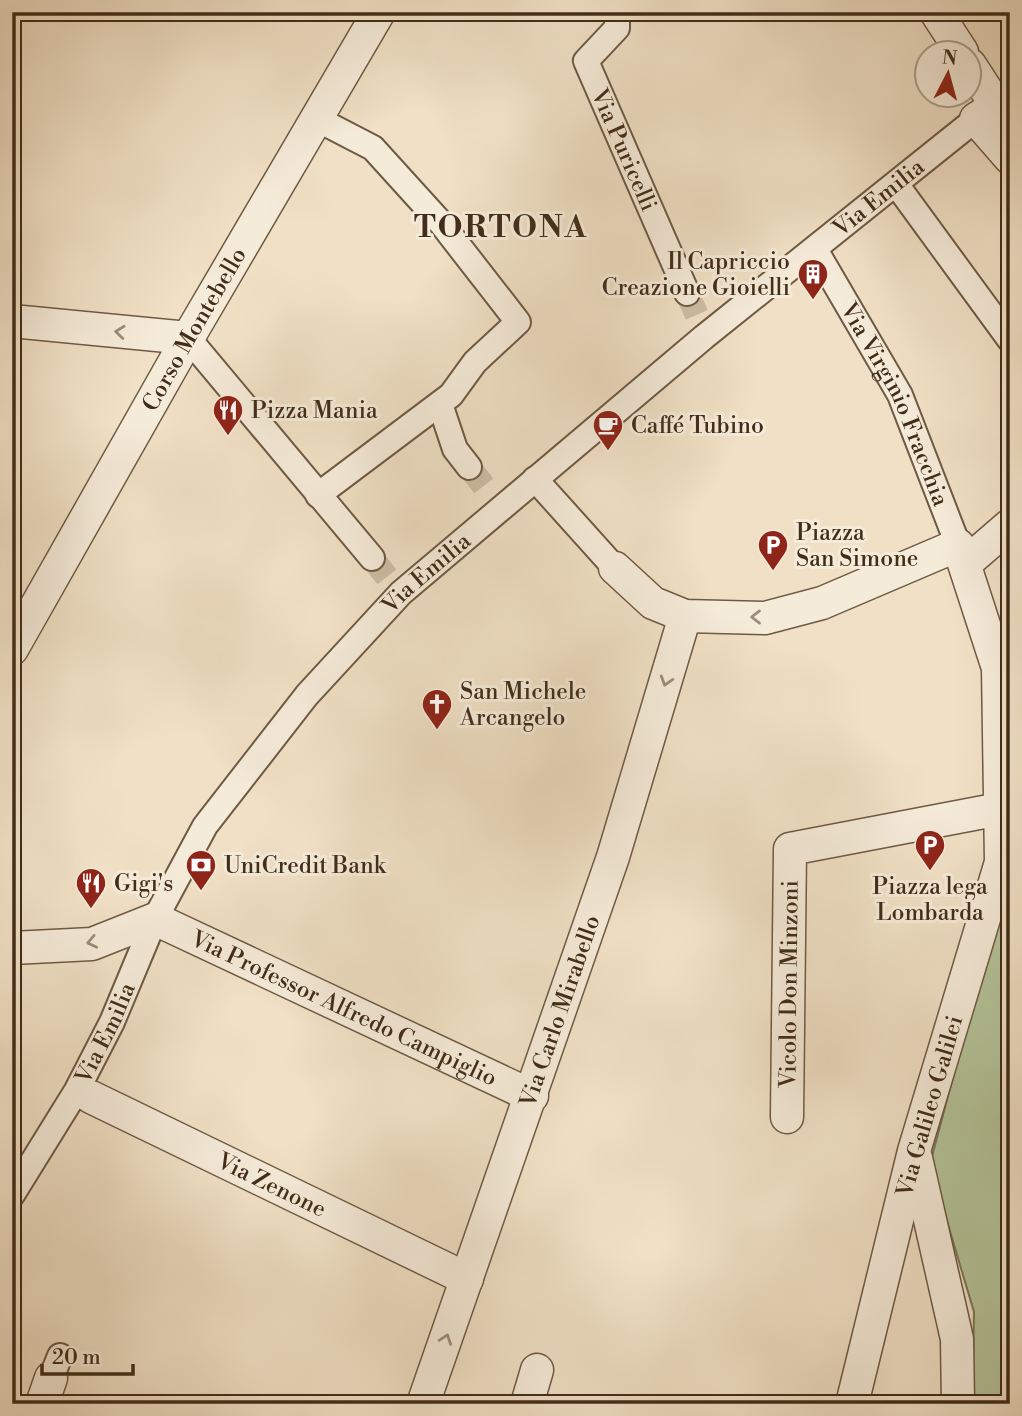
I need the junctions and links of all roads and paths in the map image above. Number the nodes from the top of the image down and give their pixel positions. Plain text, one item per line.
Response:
1 (379, 12) edge
2 (617, 12) edge
3 (936, 12) edge
4 (952, 38) edge
5 (984, 90) edge
6 (994, 107) edge
7 (317, 118) junction
8 (1010, 158) edge
9 (896, 184) junction
10 (816, 251) junction
11 (687, 293) tunnel mouth
12 (12, 321) edge
13 (188, 338) junction
14 (1010, 340) edge
15 (440, 404) junction
16 (469, 467) tunnel mouth
17 (535, 479) junction
18 (318, 495) junction
19 (1010, 525) edge
20 (962, 554) junction
21 (615, 568) joint
22 (386, 576) junction
23 (685, 616) junction
24 (13, 647) edge
25 (1006, 808) edge
26 (156, 919) junction
27 (12, 948) edge
28 (84, 1094) junction
29 (532, 1096) junction
30 (787, 1118) dead end
31 (914, 1151) junction
32 (12, 1195) edge
33 (467, 1279) junction
34 (537, 1370) dead end
35 (423, 1404) edge
36 (527, 1404) edge
37 (852, 1404) edge
38 (958, 1404) edge

1 - 7 street, Corso Montebello
2 - 11 street, Via Puricelli
3 - 4 street
5 - 6 street
6 - 8 street
6 - 9 street, Via Emilia
7 - 13 street, Corso Montebello
7 - 15 street
9 - 10 street, Via Emilia
9 - 14 street
10 - 17 street, Via Emilia
10 - 20 street, Via Virginio Fracchia
13 -> 12 street
13 - 18 street
13 - 24 street, Corso Montebello
15 - 16 street
15 - 18 street
17 - 21 street
17 - 22 street, Via Emilia
18 - 22 street
19 - 20 street
20 -> 23 street
20 - 25 street, Via Galileo Galilei
21 - 23 street
22 - 26 street, Via Emilia
23 -> 29 street, Via Carlo Mirabello
25 - 30 street, Vicolo Don Minzoni
25 - 31 street, Via Galileo Galilei
26 -> 27 street
26 - 28 street, Via Emilia
26 - 29 street, Via Professor Alfredo Campiglio
28 - 32 street, Via Emilia
28 - 33 street, Via Zenone
29 - 33 street, Via Carlo Mirabello
31 - 37 street, Via Galileo Galilei
31 - 38 street
35 -> 33 street, Via Carlo Mirabello
34 - 36 street

